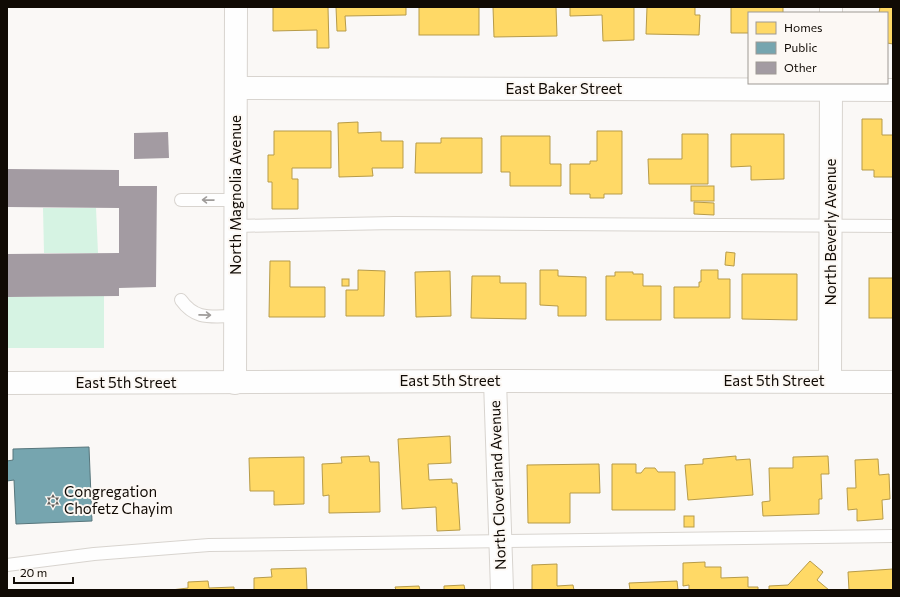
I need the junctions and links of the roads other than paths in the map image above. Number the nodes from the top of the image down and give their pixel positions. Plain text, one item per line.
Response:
1 (236, 7) edge
2 (831, 86) edge
3 (236, 88) junction
4 (893, 90) edge
5 (181, 200) dead end
6 (236, 200) junction
7 (236, 226) junction
8 (832, 226) junction
9 (893, 226) edge
10 (181, 300) dead end
11 (236, 316) junction
12 (495, 381) junction
13 (830, 381) junction
14 (893, 382) edge
15 (7, 383) edge
16 (235, 383) junction
17 (893, 536) edge
18 (500, 540) junction
19 (7, 565) edge
20 (502, 590) edge

1 - 3 street, North Magnolia Avenue
2 - 3 street, East Baker Street
2 - 4 street, East Baker Street
2 - 8 street, North Beverly Avenue
3 - 6 street, North Magnolia Avenue
6 -> 5 lane
6 - 7 street, North Magnolia Avenue
7 - 8 lane
7 - 11 street, North Magnolia Avenue
8 - 9 lane
8 - 13 street, North Beverly Avenue
10 -> 11 lane
11 - 16 street, North Magnolia Avenue
12 - 13 street, East 5th Street
12 - 16 street, East 5th Street
12 - 18 street, North Cloverland Avenue
13 - 14 street, East 5th Street
15 - 16 street, East 5th Street
17 - 18 lane
18 - 19 lane
18 - 20 street, North Cloverland Avenue

